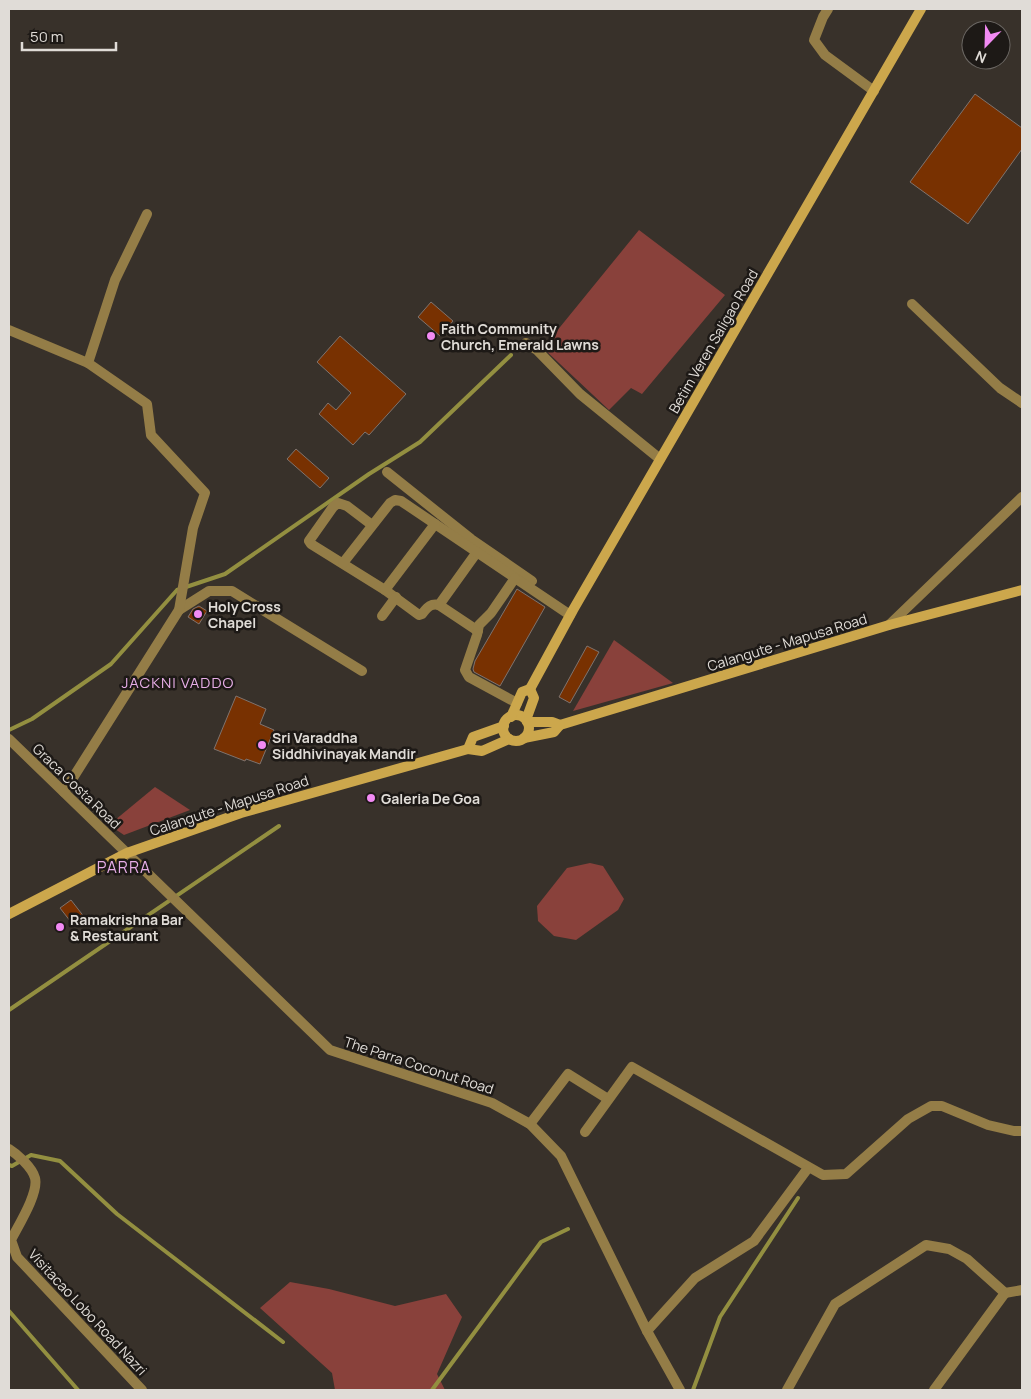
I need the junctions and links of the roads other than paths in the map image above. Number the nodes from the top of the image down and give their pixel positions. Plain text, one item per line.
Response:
1 (828, 9) edge
2 (921, 9) edge
3 (874, 91) junction
4 (147, 214) dead end
5 (912, 304) dead end
6 (9, 330) edge
7 (526, 343) dead end
8 (88, 363) junction
9 (1022, 403) edge
10 (660, 459) junction
11 (387, 472) dead end
12 (1022, 496) edge
13 (435, 524) junction
14 (372, 525) junction
15 (477, 552) junction
16 (343, 563) junction
17 (515, 578) junction
18 (385, 590) junction
19 (1022, 590) edge
20 (396, 597) junction
21 (438, 605) junction
22 (179, 610) junction
23 (571, 612) junction
24 (382, 616) dead end
25 (889, 625) junction
26 (478, 631) junction
27 (362, 671) dead end
28 (530, 689) junction
29 (517, 703) junction
30 (511, 717) junction
31 (526, 721) junction
32 (560, 725) junction
33 (504, 726) junction
34 (524, 738) junction
35 (9, 739) edge
36 (509, 739) junction
37 (468, 749) junction
38 (64, 792) junction
39 (127, 853) junction
40 (9, 914) edge
41 (608, 1099) junction
42 (530, 1124) junction
43 (1022, 1131) edge
44 (584, 1132) dead end
45 (9, 1149) edge
46 (808, 1168) junction
47 (1022, 1290) edge
48 (1005, 1293) junction
49 (647, 1331) junction
50 (142, 1390) edge
51 (680, 1390) edge
52 (787, 1390) edge
53 (934, 1390) edge

1 - 3 street
2 - 3 main road, Betim Veren Saligao Road
3 - 10 main road, Betim Veren Saligao Road
4 - 8 street
5 - 9 street
6 - 8 street
7 - 10 street
8 - 22 street
10 - 23 main road, Betim Veren Saligao Road
11 - 23 street
12 - 25 street
13 - 14 street
13 - 15 street
13 - 18 street
14 - 16 street
14 - 16 street
15 - 17 street
15 - 21 street
16 - 18 street
17 - 23 street
17 - 26 street
18 - 20 street
19 - 25 main road, Calangute - Mapusa Road
20 - 21 street
20 - 24 street
21 - 26 street
22 - 27 street
22 - 38 street
23 - 28 main road, Betim Veren Saligao Road
25 - 32 main road, Calangute - Mapusa Road
26 - 29 street
28 - 29 main road, Betim Veren Saligao Road
28 - 31 main road, Betim Veren Saligao Road
29 - 30 main road, Betim Veren Saligao Road
30 - 31 main road, Calangute - Mapusa Road
30 - 33 main road
31 - 32 main road, Calangute - Mapusa Road
31 - 34 main road
32 - 34 main road, Calangute - Mapusa Road
33 - 36 main road
33 - 37 main road, Calangute - Mapusa Road
34 - 36 main road, Calangute - Mapusa Road
35 - 38 street, Graca Costa Road
36 - 37 main road, Calangute - Mapusa Road
37 - 39 main road, Calangute - Mapusa Road
38 - 39 street, Graca Costa Road
39 - 40 main road, Calangute - Mapusa Road
39 - 42 street, The Parra Coconut Road
41 - 42 street
41 - 44 street
41 - 46 street
42 - 49 street, The Parra Coconut Road
43 - 46 street
45 - 50 street, Visitacao Lobo Road Nazri
46 - 49 street
47 - 48 street
48 - 52 street
48 - 53 street
49 - 51 street, The Parra Coconut Road

